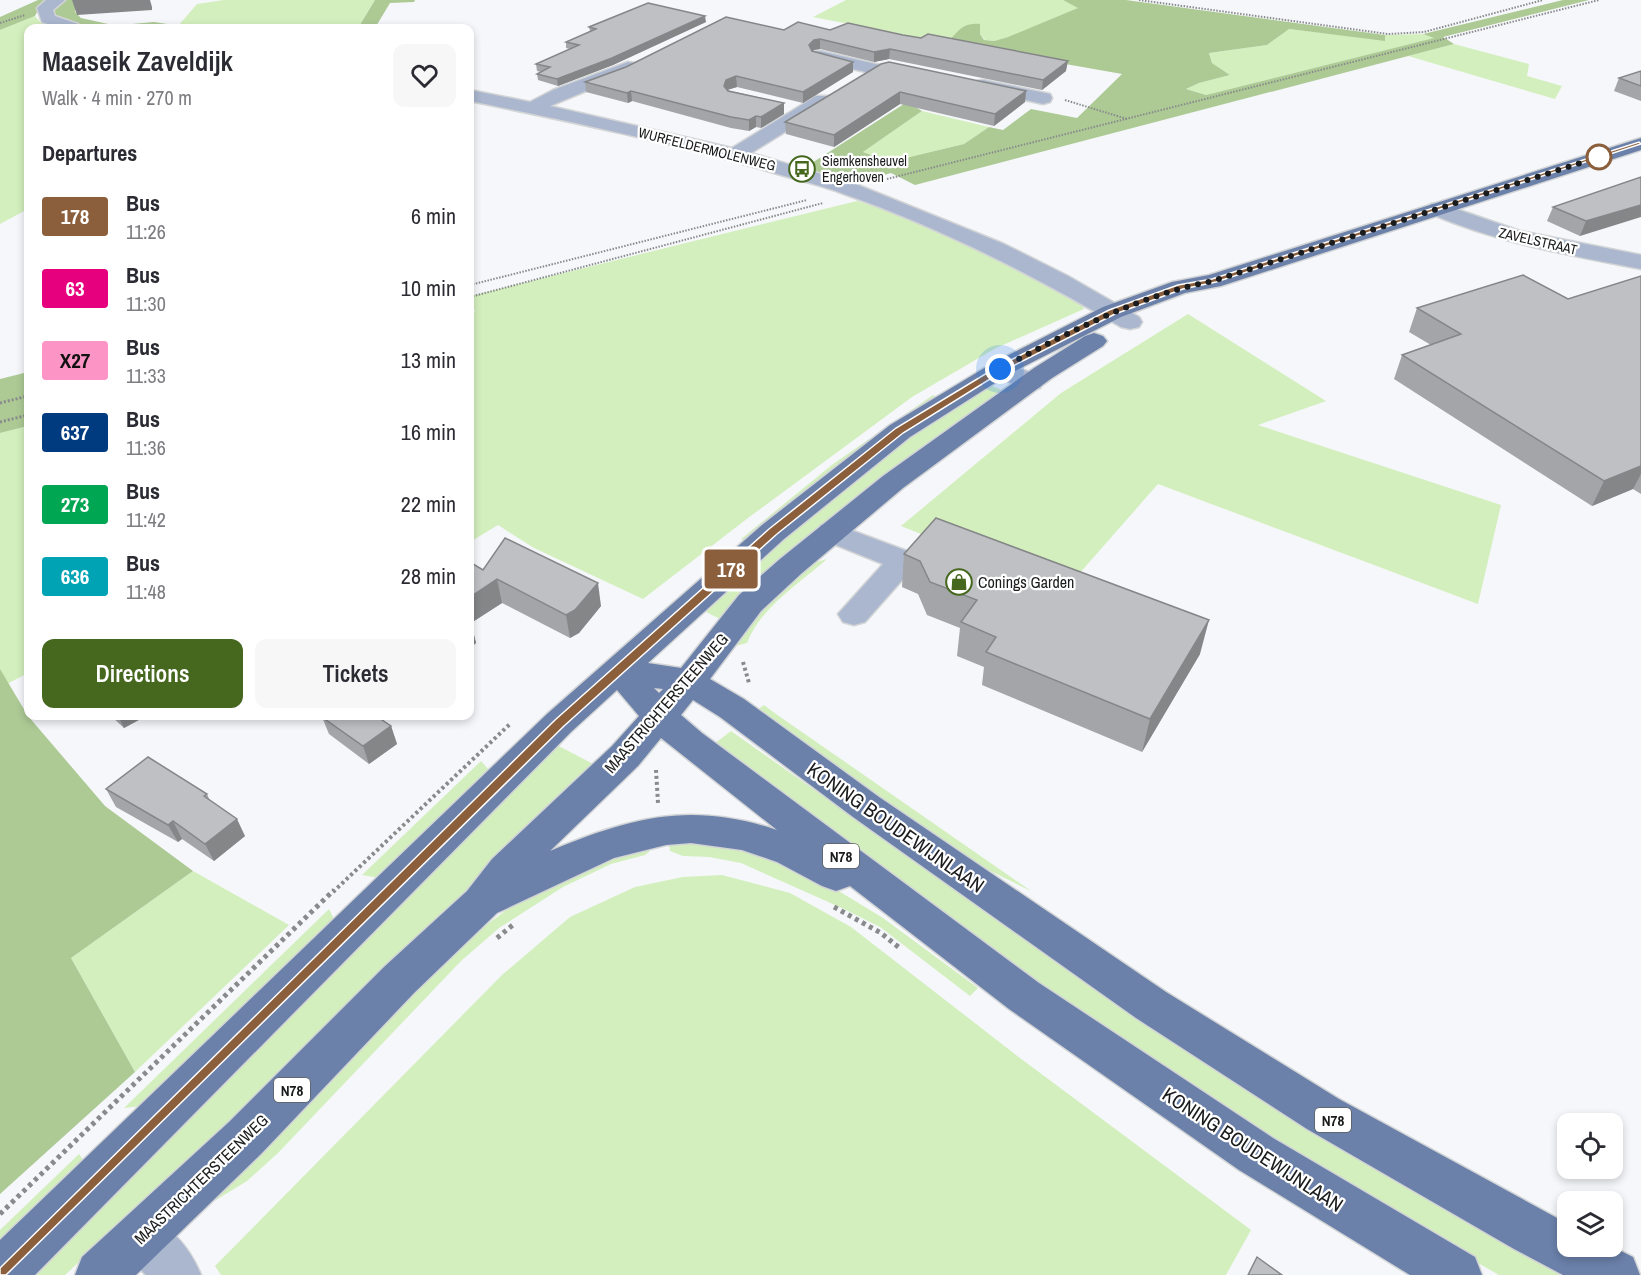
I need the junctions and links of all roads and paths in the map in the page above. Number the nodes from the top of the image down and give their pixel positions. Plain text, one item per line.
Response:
1 (57, 0) edge
2 (1140, 0) edge
3 (1543, 0) edge
4 (1599, 0) edge
5 (61, 24) edge
6 (820, 56) edge
7 (642, 60) edge
8 (962, 80) edge
9 (854, 81) edge
10 (834, 93) edge
11 (474, 97) edge
12 (1043, 98) joint
13 (782, 106) edge
14 (533, 108) junction
15 (805, 111) junction
16 (1127, 119) junction
17 (1641, 144) edge
18 (735, 155) junction
19 (856, 191) junction
20 (1438, 209) junction
21 (1641, 262) edge
22 (474, 284) edge
23 (474, 296) edge
24 (1121, 317) junction
25 (1000, 369) junction
26 (1031, 382) junction
27 (24, 397) edge
28 (0, 403) edge
29 (24, 416) edge
30 (0, 422) edge
31 (831, 532) junction
32 (854, 614) dead end
33 (743, 659) dead end
34 (618, 669) junction
35 (689, 682) junction
36 (752, 687) dead end
37 (659, 716) junction
38 (514, 721) dead end
39 (656, 770) dead end
40 (659, 815) dead end
41 (826, 903) dead end
42 (521, 920) dead end
43 (488, 922) junction
44 (908, 954) dead end
45 (1024, 996) junction
46 (0, 1214) edge
47 (141, 1237) junction
48 (0, 1275) edge
49 (100, 1275) edge
50 (176, 1275) edge
51 (1457, 1275) edge
52 (1615, 1275) edge

1 - 5 street
2 - 3 path
4 - 16 path
6 - 9 street
7 - 14 street
8 - 12 street
10 - 15 street
11 - 14 street, WURFELDERMOLENWEG
12 - 16 path
13 - 15 street
14 - 18 street, WURFELDERMOLENWEG
15 - 18 street
16 - 19 path
17 - 20 main road, MAASTRICHTERSTEENWEG
18 - 19 street, WURFELDERMOLENWEG
19 - 22 path
19 - 23 path
19 - 24 street, WURFELDERMOLENWEG
20 - 21 street, ZAVELSTRAAT
20 - 24 main road, MAASTRICHTERSTEENWEG
24 - 25 main road, MAASTRICHTERSTEENWEG
24 - 26 main road, MAASTRICHTERSTEENWEG
25 - 26 street
25 - 34 main road, MAASTRICHTERSTEENWEG
26 - 31 main road, MAASTRICHTERSTEENWEG
27 - 28 path
29 - 30 path
31 - 32 street
31 - 35 main road, MAASTRICHTERSTEENWEG
33 - 36 path, MAASTRICHTERSTEENWEG
34 - 35 main road, KONING BOUDEWIJNLAAN / N78
34 - 37 main road, KONING BOUDEWIJNLAAN / N78
34 - 48 main road, MAASTRICHTERSTEENWEG
35 - 37 main road, MAASTRICHTERSTEENWEG / N78
35 - 52 main road, KONING BOUDEWIJNLAAN / N78
37 - 43 main road, MAASTRICHTERSTEENWEG / N78
37 - 45 main road, KONING BOUDEWIJNLAAN / N78
38 - 46 path
39 - 40 path
41 - 44 path
42 - 43 path
43 - 45 main road
43 - 47 main road, MAASTRICHTERSTEENWEG / N78
45 - 51 main road, KONING BOUDEWIJNLAAN / N78
47 - 49 main road, MAASTRICHTERSTEENWEG / N78
47 - 50 street

